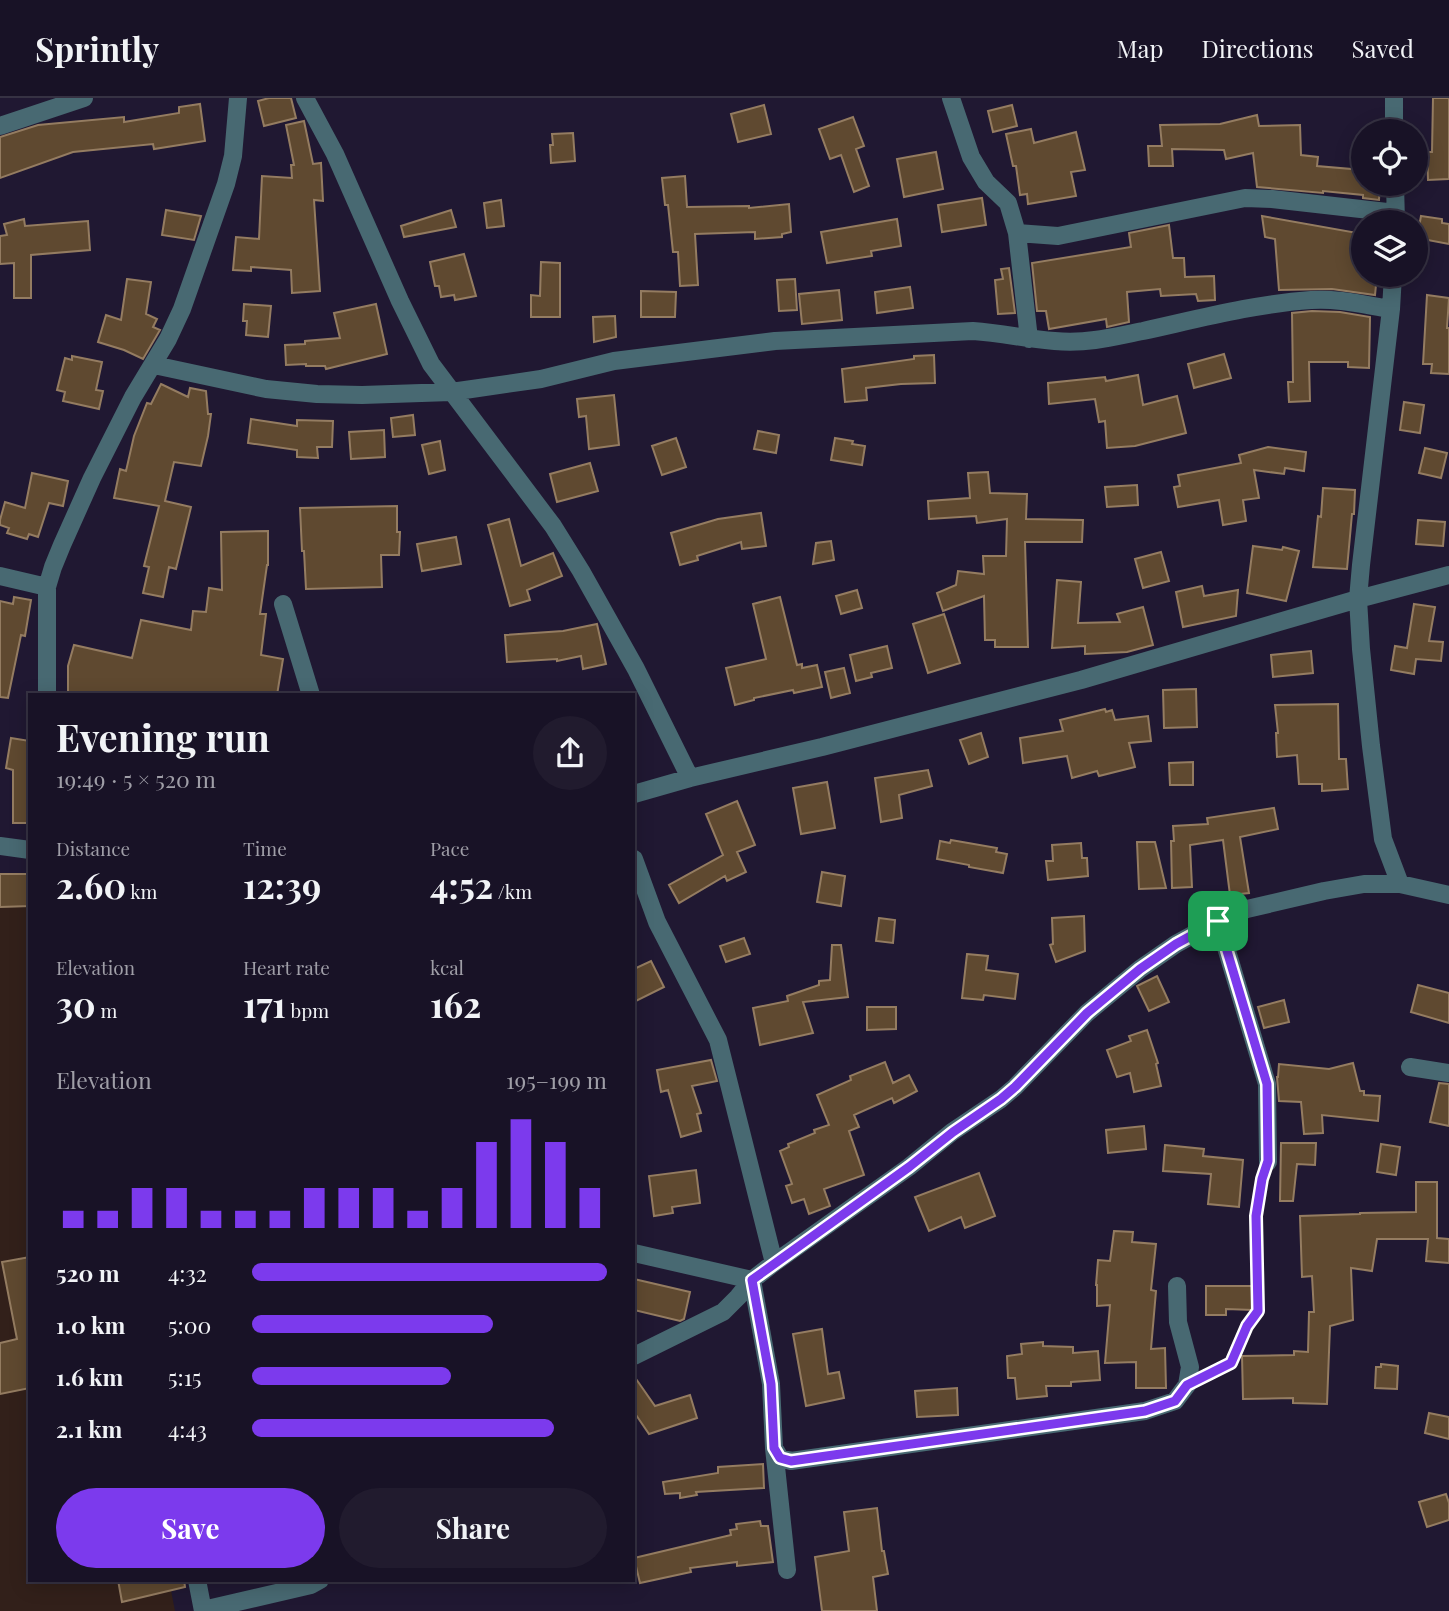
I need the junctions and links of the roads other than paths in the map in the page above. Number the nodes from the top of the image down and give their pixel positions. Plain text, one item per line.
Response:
1 (84, 98) edge
2 (238, 98) edge
3 (305, 98) edge
4 (951, 98) edge
5 (1394, 98) edge
6 (1394, 119) edge
7 (0, 126) edge
8 (1351, 211) edge
9 (1017, 233) junction
10 (1392, 287) edge
11 (1391, 309) junction
12 (1029, 340) junction
13 (154, 365) junction
14 (451, 392) junction
15 (1449, 575) edge
16 (0, 576) edge
17 (47, 587) junction
18 (1359, 600) junction
19 (283, 604) dead end
20 (47, 693) edge
21 (310, 693) edge
22 (690, 778) junction
23 (635, 794) edge
24 (0, 846) edge
25 (28, 850) edge
26 (635, 862) edge
27 (1400, 884) junction
28 (1449, 895) edge
29 (1218, 921) junction
30 (1410, 1067) dead end
31 (1449, 1073) edge
32 (1268, 1161) road end
33 (635, 1253) edge
34 (774, 1263) junction
35 (752, 1280) junction
36 (1177, 1286) dead end
37 (635, 1355) edge
38 (774, 1448) junction
39 (787, 1570) dead end
40 (197, 1582) edge
41 (316, 1582) edge
42 (203, 1610) edge

1 - 7 street
2 - 13 street
3 - 14 street
4 - 9 street
5 - 6 street
8 - 9 street
9 - 12 street
10 - 11 street
11 - 12 street
11 - 18 street
12 - 14 street
13 - 14 street
13 - 17 street
14 - 22 street
15 - 18 street
16 - 17 street
17 - 20 street
18 - 22 street
18 - 27 street
19 - 21 street
22 - 23 street
24 - 25 street
26 - 34 street
27 - 28 street
27 - 29 street
29 - 32 street
29 - 34 street
30 - 31 street
33 - 35 street
34 - 35 street
35 - 37 street
35 - 38 street
36 - 38 street
38 - 39 street
40 - 42 street
41 - 42 street

